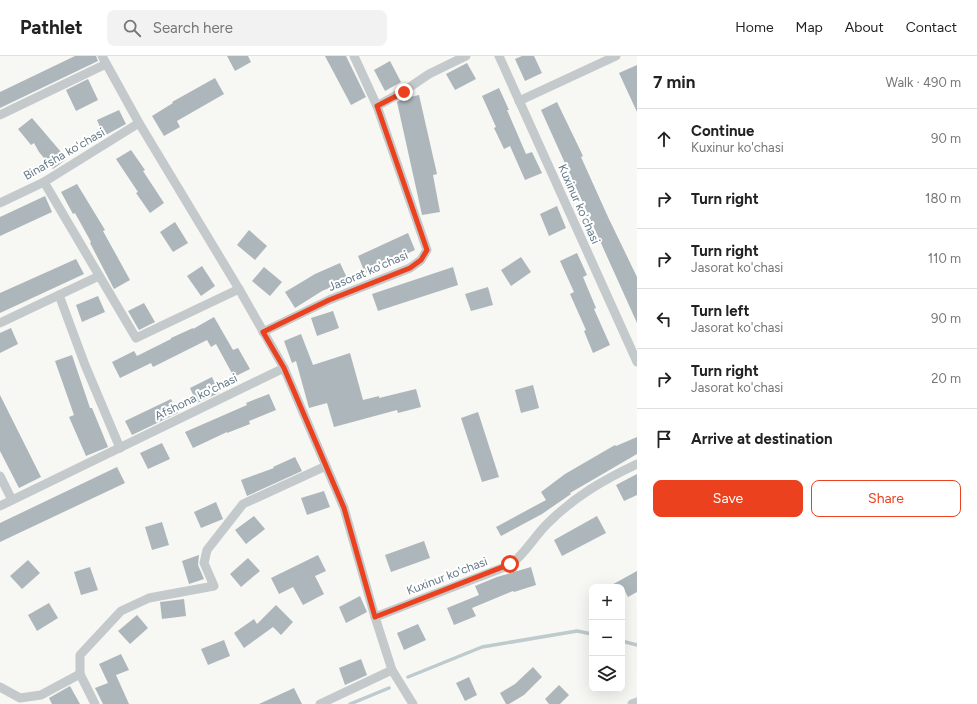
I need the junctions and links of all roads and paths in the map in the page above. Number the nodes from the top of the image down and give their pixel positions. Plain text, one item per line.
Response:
1 (354, 56) edge
2 (466, 56) edge
3 (498, 56) edge
4 (616, 56) edge
5 (104, 60) edge
6 (519, 101) junction
7 (377, 106) junction
8 (0, 115) edge
9 (139, 123) junction
10 (44, 182) junction
11 (0, 203) edge
12 (99, 276) junction
13 (239, 289) junction
14 (59, 295) junction
15 (0, 323) edge
16 (263, 332) junction
17 (637, 362) edge
18 (284, 368) junction
19 (120, 448) junction
20 (637, 464) edge
21 (326, 466) junction
22 (0, 476) edge
23 (12, 500) junction
24 (0, 506) edge
25 (375, 617) junction
26 (392, 670) junction
27 (80, 674) junction
28 (0, 687) edge
29 (637, 702) edge
30 (95, 704) edge
31 (320, 704) edge
32 (413, 704) edge
33 (632, 704) edge

1 - 7 street, Jasorat ko'chasi
2 - 7 street
3 - 6 street, Kuxinur ko'chasi
4 - 6 street
5 - 8 street
5 - 9 street
6 - 17 street, Kuxinur ko'chasi
7 - 16 street, Jasorat ko'chasi
9 - 10 street, Binafsha ko'chasi
9 - 13 street
10 - 11 street, Binafsha ko'chasi
10 - 12 street
12 - 13 street
12 - 14 street
13 - 16 street
14 - 15 street
14 - 19 street
16 - 18 street
18 - 19 street, Afshona ko'chasi
18 - 21 street
19 - 23 street, Afshona ko'chasi
20 - 25 street, Kuxinur ko'chasi
21 - 25 street
21 - 27 street
22 - 23 street
23 - 24 street, Afshona ko'chasi
25 - 26 street
26 - 31 street
26 - 32 street
27 - 28 street
27 - 30 street
29 - 33 street

